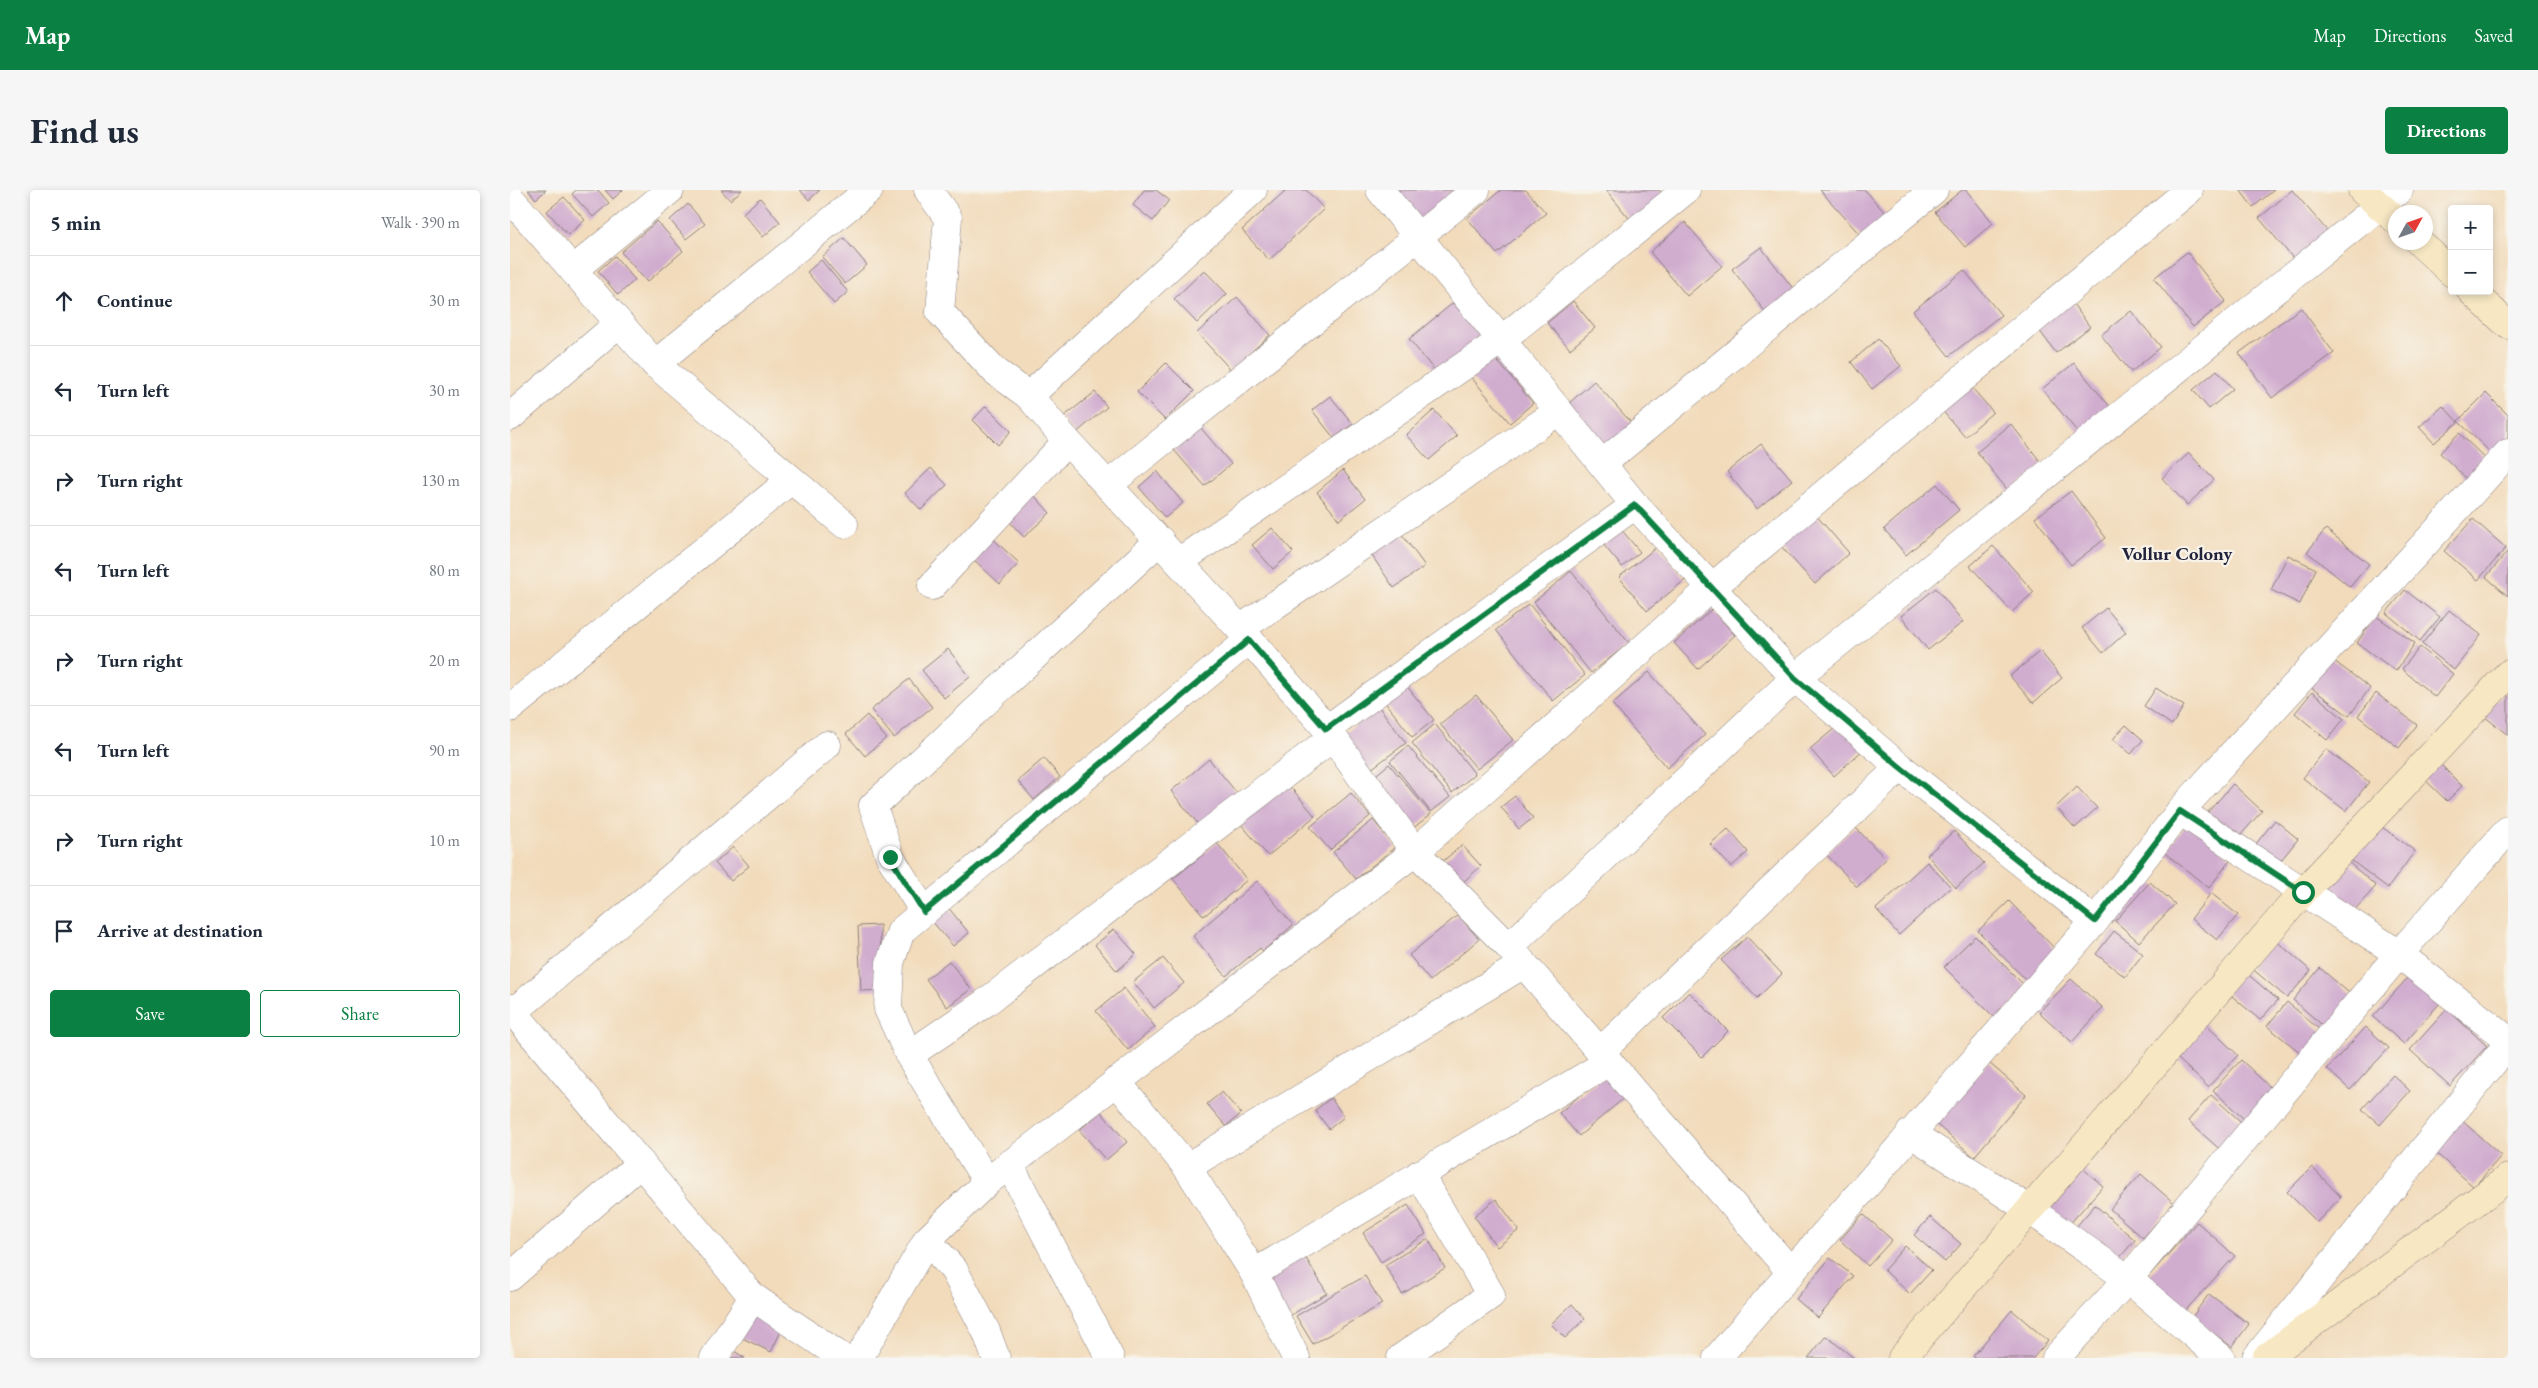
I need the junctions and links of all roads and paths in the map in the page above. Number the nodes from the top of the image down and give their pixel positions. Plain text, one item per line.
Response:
1 (670, 190) edge
2 (869, 190) edge
3 (928, 190) edge
4 (1253, 190) edge
5 (1380, 190) edge
6 (1476, 190) edge
7 (1686, 190) edge
8 (1934, 190) edge
9 (2189, 190) edge
10 (510, 198) edge
11 (2384, 202) edge
12 (1419, 237) junction
13 (2428, 250) edge
14 (2448, 269) edge
15 (572, 270) junction
16 (2476, 295) edge
17 (619, 323) junction
18 (2508, 325) edge
19 (1500, 341) junction
20 (654, 364) junction
21 (1029, 396) junction
22 (1559, 410) junction
23 (510, 417) edge
24 (1067, 441) junction
25 (2508, 453) edge
26 (1603, 463) junction
27 (792, 480) junction
28 (1109, 484) junction
29 (1635, 505) junction
30 (844, 524) dead end
31 (1160, 540) junction
32 (1180, 561) junction
33 (932, 586) dead end
34 (1711, 588) junction
35 (1245, 635) junction
36 (2508, 674) edge
37 (1795, 678) junction
38 (510, 708) edge
39 (1330, 733) junction
40 (827, 745) dead end
41 (1900, 767) junction
42 (2180, 811) junction
43 (2508, 830) edge
44 (1415, 852) junction
45 (2303, 892) junction
46 (924, 912) junction
47 (2095, 921) junction
48 (2399, 954) junction
49 (1516, 955) junction
50 (511, 1012) edge
51 (2508, 1042) edge
52 (908, 1055) junction
53 (1604, 1057) junction
54 (1116, 1081) junction
55 (1910, 1133) junction
56 (640, 1164) junction
57 (1009, 1164) junction
58 (1187, 1167) junction
59 (1419, 1174) junction
60 (2508, 1178) edge
61 (986, 1182) junction
62 (2030, 1210) junction
63 (927, 1240) junction
64 (1791, 1272) junction
65 (1254, 1273) junction
66 (510, 1277) edge
67 (2128, 1279) junction
68 (753, 1297) junction
69 (714, 1358) edge
70 (843, 1358) edge
71 (859, 1358) edge
72 (996, 1358) edge
73 (1110, 1358) edge
74 (1296, 1358) edge
75 (1401, 1358) edge
76 (1717, 1358) edge
77 (1902, 1358) edge
78 (2056, 1358) edge
79 (2221, 1358) edge
80 (2256, 1358) edge
81 (2266, 1358) edge

1 - 15 street
2 - 20 street
3 - 21 street
4 - 21 street
5 - 12 street
6 - 12 street
7 - 19 street
8 - 26 street
9 - 34 street
10 - 15 street
11 - 37 street
12 - 19 street
12 - 28 street
13 - 14 street
15 - 17 street
16 - 18 street
17 - 20 street
17 - 23 street
19 - 22 street
19 - 32 street
20 - 27 street
21 - 24 street
22 - 26 street
22 - 35 street
24 - 28 street
24 - 33 street
25 - 42 street
26 - 29 street
27 - 30 street
27 - 38 street
28 - 31 street
29 - 34 street
29 - 39 street
31 - 32 street
31 - 46 street
32 - 35 street
34 - 37 street
34 - 44 street
35 - 39 street
35 - 46 street
36 - 45 street
37 - 41 street
37 - 49 street
39 - 44 street
39 - 52 street
40 - 50 street
41 - 47 street
41 - 53 street
42 - 45 street
42 - 47 street
43 - 48 street
44 - 49 street
44 - 54 street
45 - 48 street
45 - 62 street
46 - 52 street
47 - 55 street
48 - 51 street
48 - 67 street
49 - 53 street
49 - 58 street
50 - 56 street
51 - 80 street
52 - 61 street
53 - 59 street
53 - 64 street
54 - 57 street
54 - 58 street
55 - 62 street
55 - 64 street
56 - 66 street
56 - 68 street
57 - 61 street
57 - 73 street
58 - 65 street
59 - 65 street
59 - 75 street
60 - 81 street
61 - 63 street
62 - 67 street
62 - 77 street
63 - 71 street
63 - 72 street
64 - 76 street
65 - 74 street
67 - 78 street
67 - 79 street
68 - 69 street
68 - 70 street

